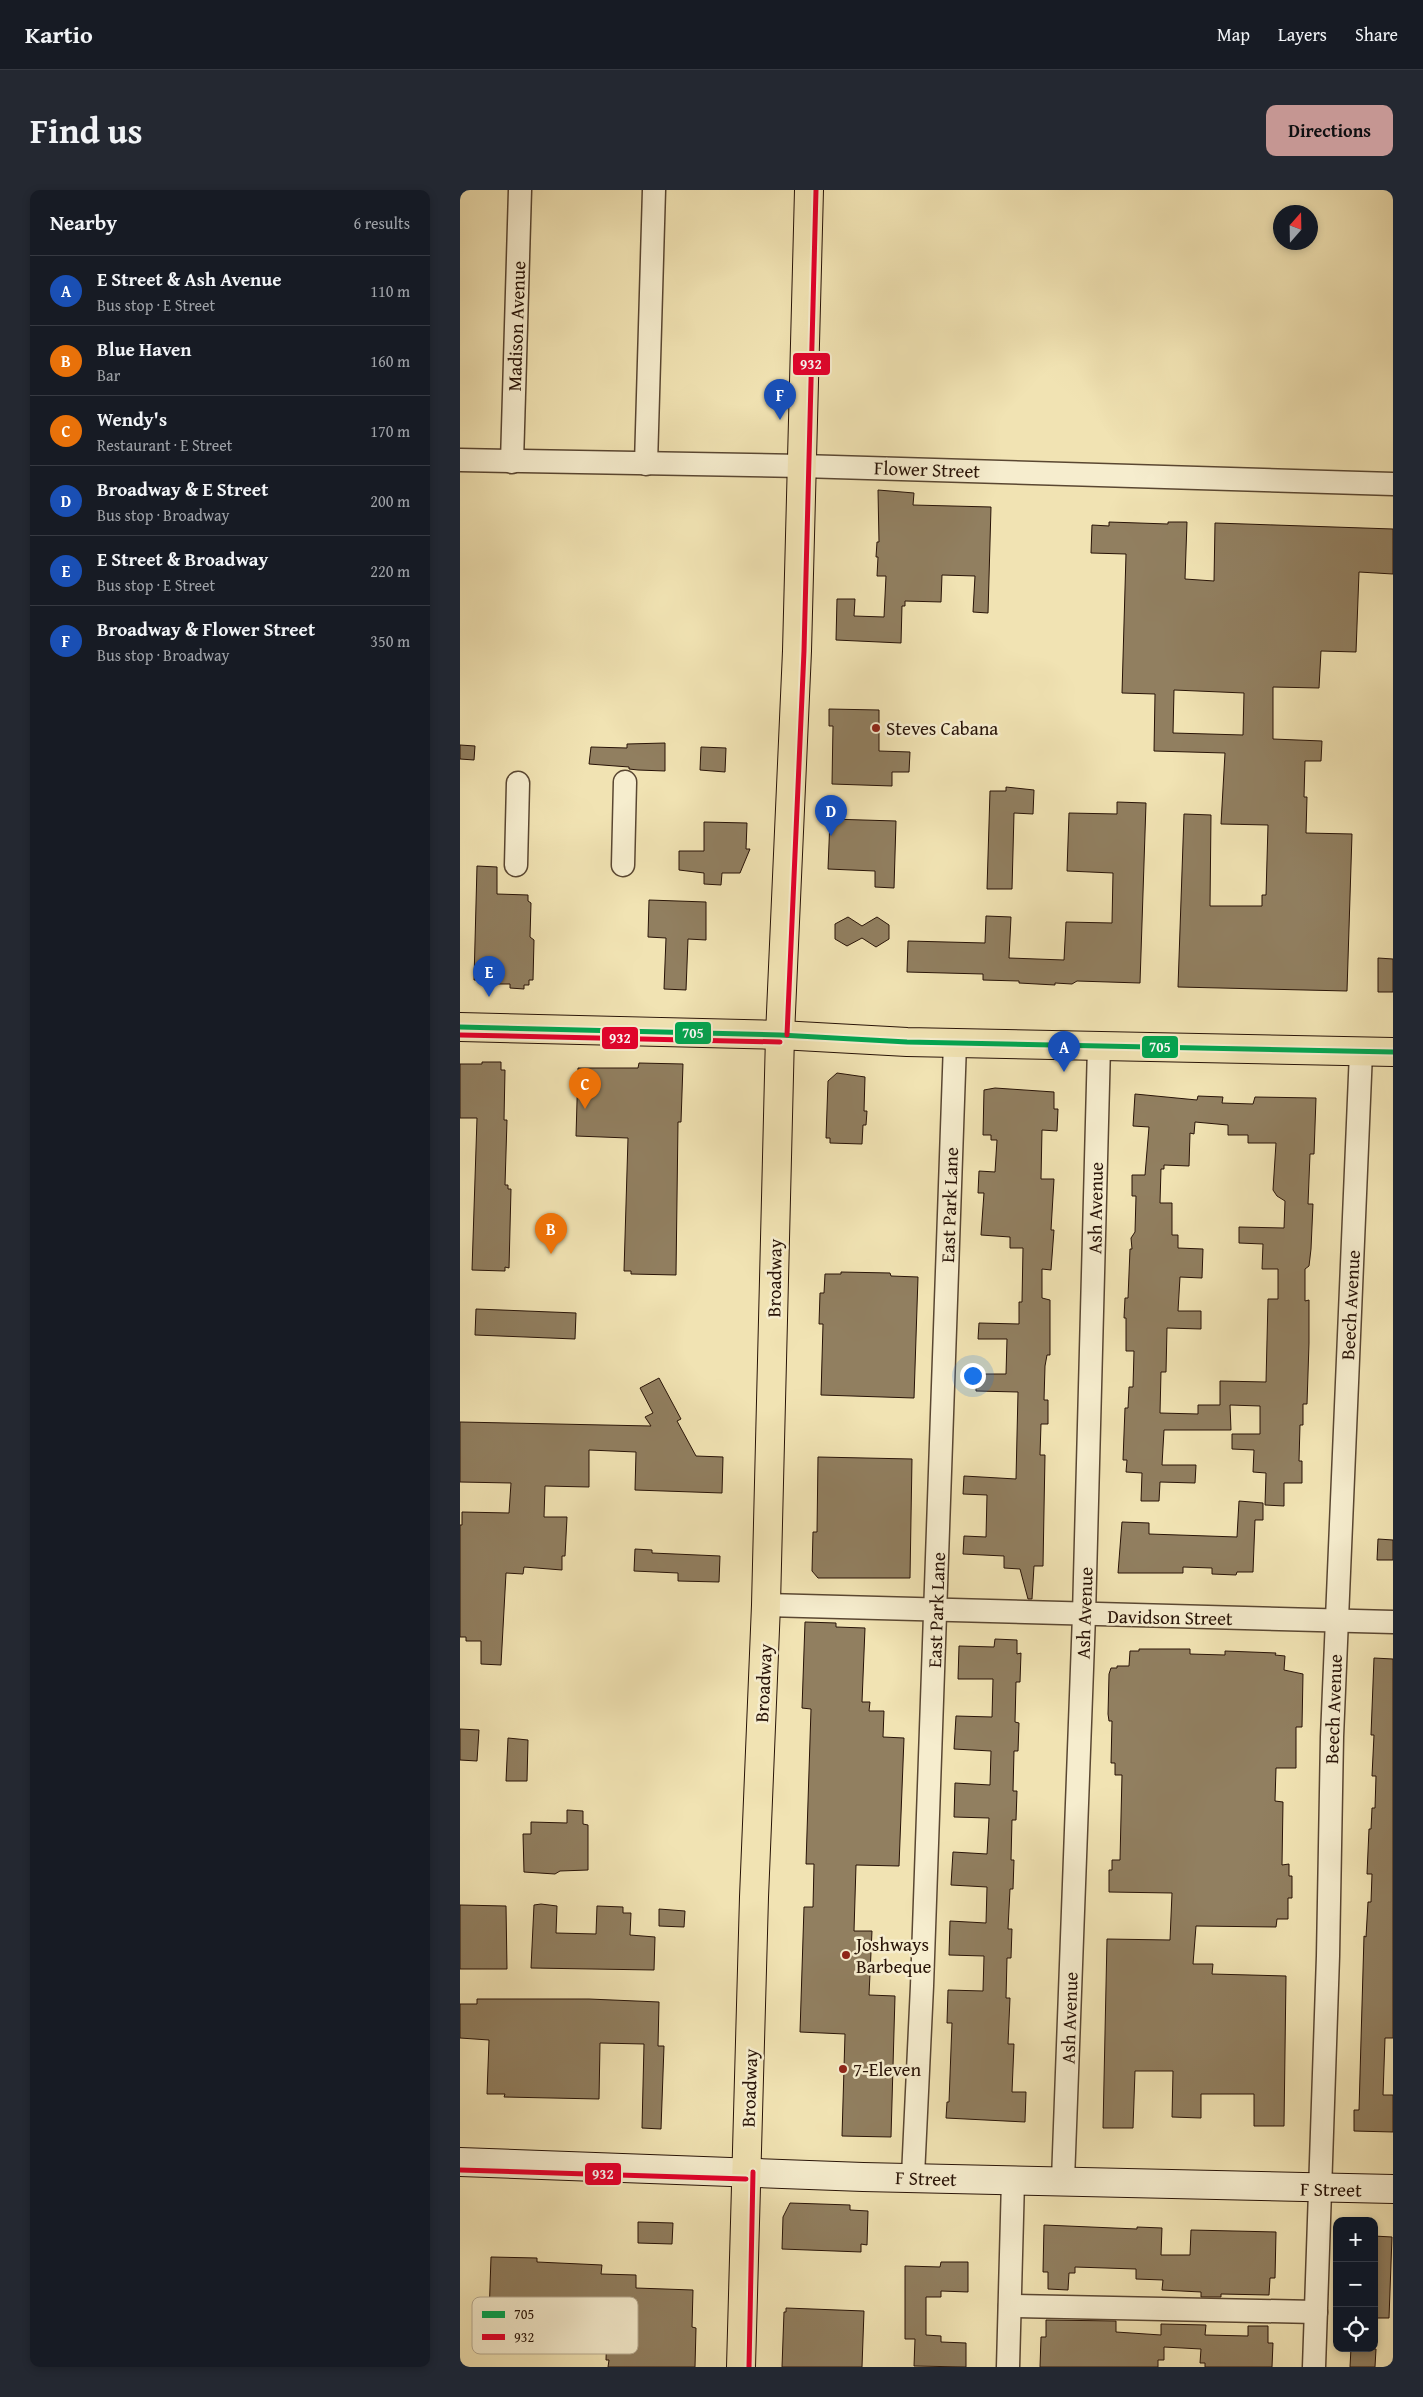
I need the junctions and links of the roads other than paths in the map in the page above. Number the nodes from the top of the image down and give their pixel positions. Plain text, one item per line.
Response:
1 (520, 190) edge
2 (654, 190) edge
3 (809, 190) edge
4 (460, 460) edge
5 (512, 462) junction
6 (646, 464) junction
7 (800, 466) junction
8 (1393, 484) edge
9 (518, 782) dead end
10 (626, 782) dead end
11 (516, 865) dead end
12 (623, 865) dead end
13 (460, 1027) edge
14 (780, 1035) junction
15 (955, 1043) junction
16 (1099, 1046) junction
17 (1361, 1052) junction
18 (1393, 1052) edge
19 (766, 1605) junction
20 (936, 1609) junction
21 (1084, 1615) junction
22 (1336, 1620) junction
23 (1393, 1622) edge
24 (460, 2162) edge
25 (746, 2172) junction
26 (913, 2176) junction
27 (1013, 2180) junction
28 (1063, 2180) junction
29 (1319, 2189) junction
30 (1393, 2189) edge
31 (1010, 2306) junction
32 (1316, 2312) junction
33 (741, 2367) edge
34 (1008, 2367) edge
35 (1314, 2367) edge

1 - 5 street, Madison Avenue
2 - 6 street
3 - 7 main road, Broadway
4 - 5 street, Flower Street
5 - 6 street, Flower Street
6 - 7 street, Flower Street
7 - 8 street, Flower Street
7 - 14 main road, Broadway
9 - 11 street
10 - 12 street
13 - 14 main road
14 - 15 main road
14 - 19 main road, Broadway
15 - 16 main road
15 - 20 street, East Park Lane
16 - 17 main road
16 - 21 street, Ash Avenue
17 - 18 main road
17 - 22 street, Beech Avenue
19 - 20 street, Davidson Street
19 - 25 main road, Broadway
20 - 21 street, Davidson Street
20 - 26 street, East Park Lane
21 - 22 street, Davidson Street
21 - 28 street, Ash Avenue
22 - 23 street, Davidson Street
22 - 29 street, Beech Avenue
24 - 25 main road, F Street
25 - 26 main road, F Street
25 - 33 main road, Broadway
26 - 27 main road, F Street
27 - 28 main road, F Street
27 - 31 street
28 - 29 main road, F Street
29 - 30 main road, F Street
29 - 32 street, Beech Avenue
31 - 32 street
31 - 34 street
32 - 35 street, Beech Avenue

